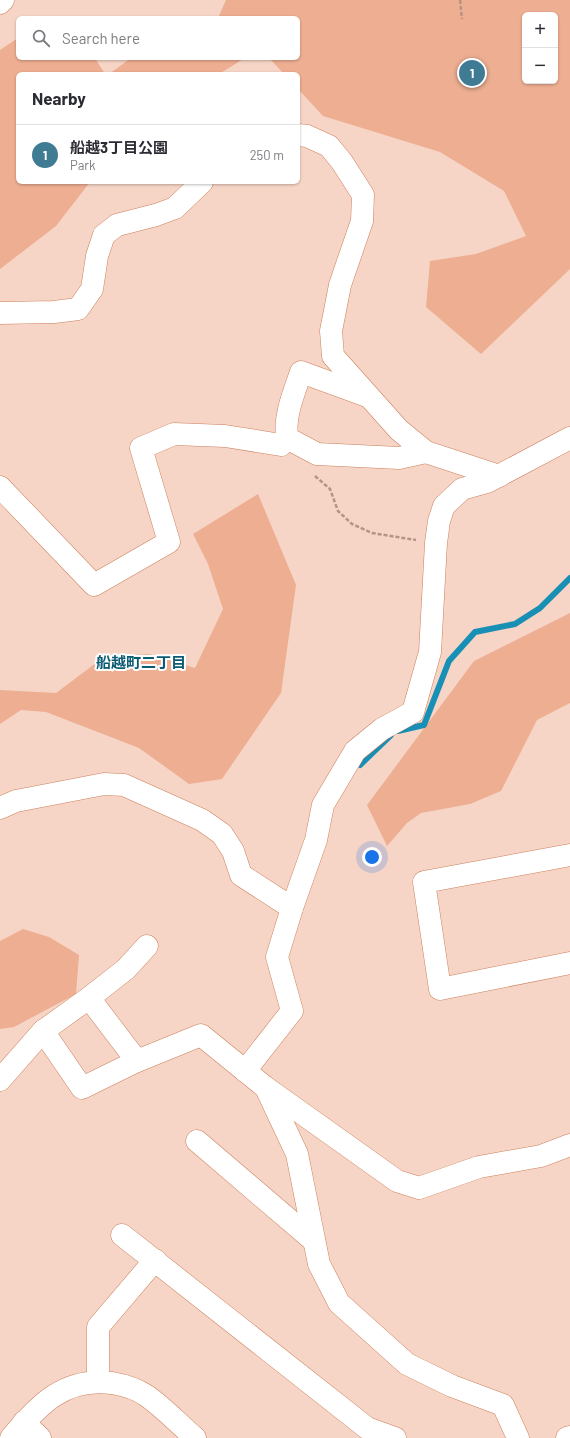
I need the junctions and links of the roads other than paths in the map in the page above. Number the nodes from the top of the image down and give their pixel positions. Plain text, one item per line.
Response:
1 (3, 0) edge
2 (0, 3) edge
3 (300, 135) edge
4 (200, 184) edge
5 (0, 313) edge
6 (370, 398) junction
7 (287, 438) junction
8 (570, 438) edge
9 (426, 452) junction
10 (500, 476) junction
11 (0, 487) edge
12 (0, 808) edge
13 (570, 855) edge
14 (292, 908) junction
15 (147, 946) dead end
16 (570, 963) edge
17 (90, 998) junction
18 (43, 1031) junction
19 (137, 1061) junction
20 (245, 1070) junction
21 (0, 1080) edge
22 (265, 1087) junction
23 (196, 1141) dead end
24 (570, 1146) edge
25 (122, 1235) dead end
26 (314, 1241) junction
27 (155, 1260) junction
28 (98, 1381) junction
29 (24, 1422) junction
30 (570, 1437) edge
31 (10, 1438) edge
32 (40, 1438) edge
33 (195, 1438) edge
34 (395, 1438) edge
35 (518, 1438) edge
36 (567, 1438) edge

1 - 2 street
3 - 6 street
4 - 5 street
6 - 7 street
6 - 9 street
7 - 9 street
7 - 11 street
8 - 10 street
9 - 10 street
10 - 14 street
12 - 14 street
13 - 16 street
14 - 20 street
15 - 17 street
17 - 18 street
17 - 19 street
18 - 19 street
18 - 21 street
19 - 20 street
20 - 22 street
22 - 24 street
22 - 26 street
23 - 26 street
25 - 27 street
26 - 35 street
27 - 28 street
27 - 34 street
28 - 29 street
28 - 33 street
29 - 31 street
29 - 32 street
30 - 36 street

